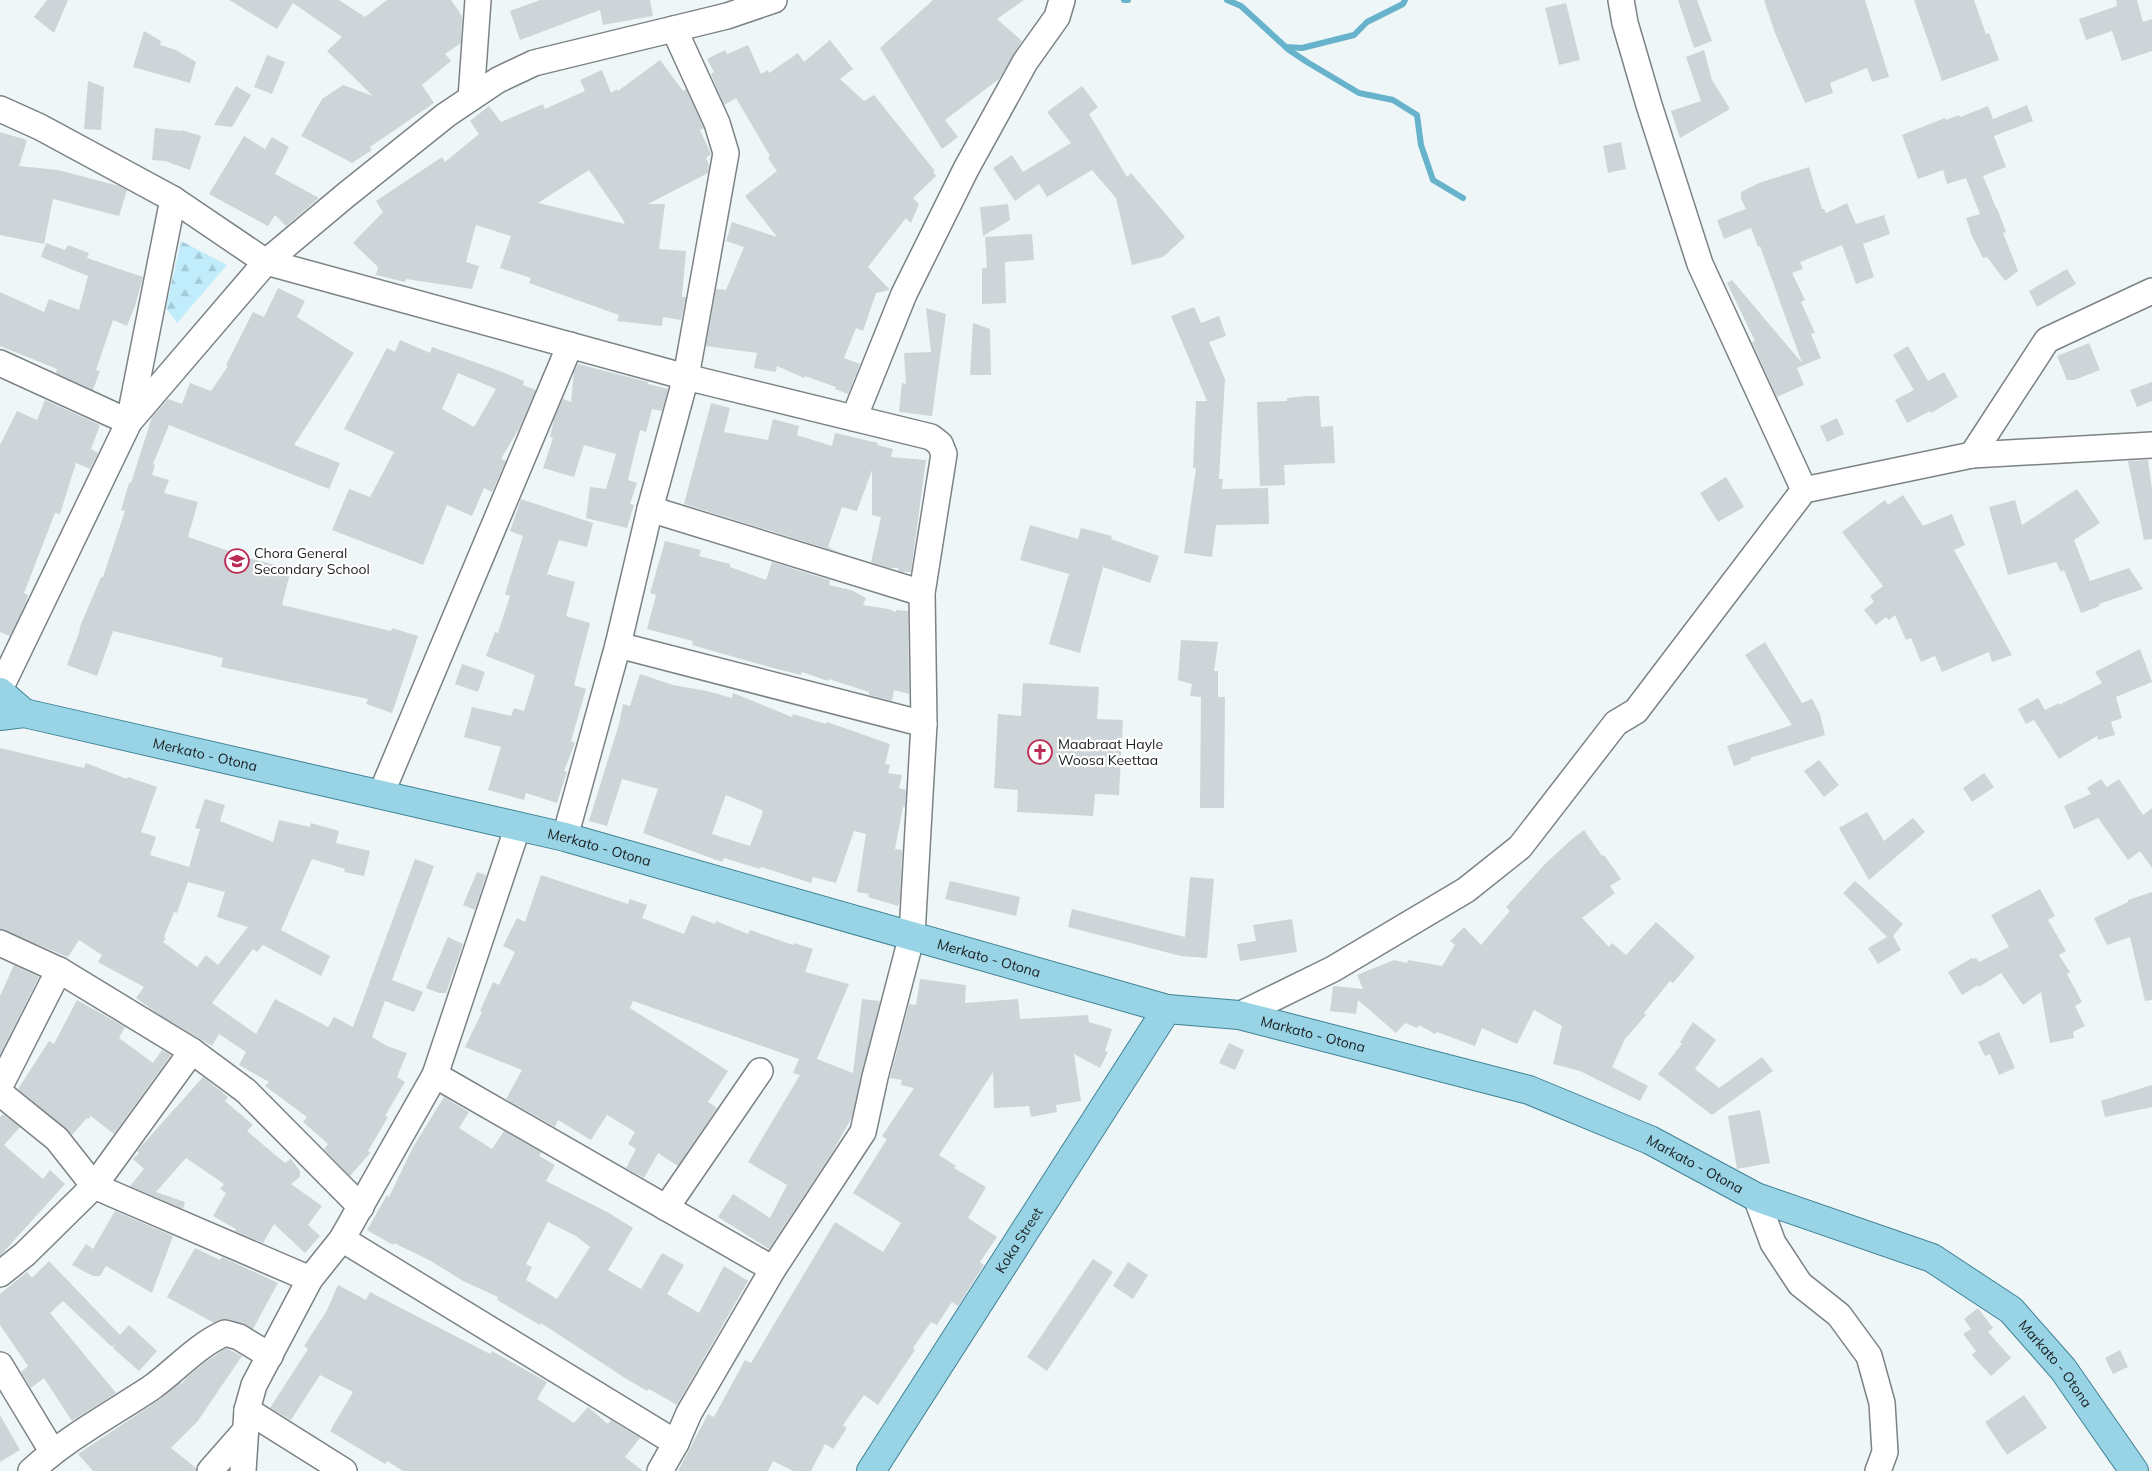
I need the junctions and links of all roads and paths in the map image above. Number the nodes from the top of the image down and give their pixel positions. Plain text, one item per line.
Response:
1 (478, 0) edge
2 (774, 0) edge
3 (1062, 0) edge
4 (1621, 0) edge
5 (674, 29) junction
6 (471, 98) junction
7 (0, 110) edge
8 (173, 199) junction
9 (266, 262) junction
10 (2152, 291) edge
11 (570, 345) junction
12 (0, 363) edge
13 (686, 377) junction
14 (854, 418) junction
15 (129, 422) junction
16 (2152, 446) edge
17 (1972, 455) junction
18 (1804, 490) junction
19 (650, 509) junction
20 (922, 592) junction
21 (618, 645) junction
22 (0, 690) edge
23 (12, 714) edge
24 (924, 724) junction
25 (381, 794) junction
26 (518, 826) junction
27 (565, 836) junction
28 (912, 935) junction
29 (0, 943) edge
30 (59, 970) junction
31 (1167, 1009) junction
32 (1239, 1015) junction
33 (192, 1051) junction
34 (760, 1071) dead end
35 (435, 1075) junction
36 (0, 1086) edge
37 (0, 1094) edge
38 (94, 1186) junction
39 (1756, 1197) junction
40 (361, 1207) junction
41 (666, 1208) junction
42 (342, 1239) junction
43 (773, 1269) junction
44 (0, 1274) edge
45 (310, 1279) junction
46 (270, 1356) junction
47 (0, 1365) edge
48 (247, 1420) junction
49 (676, 1443) junction
50 (52, 1451) junction
51 (31, 1471) edge
52 (210, 1471) edge
53 (243, 1471) edge
54 (344, 1471) edge
55 (660, 1471) edge
56 (871, 1471) edge
57 (1878, 1471) edge
58 (2134, 1471) edge

1 - 6 street
2 - 5 street
3 - 14 street
4 - 18 street
5 - 6 street
5 - 13 street
6 - 9 street
7 - 8 street
8 - 9 street
8 - 15 street
9 - 11 street
9 - 15 street
10 - 17 street
11 - 13 street
11 - 25 street
12 - 15 street
13 - 14 street
13 - 19 street
14 - 20 street
15 - 22 street
16 - 17 street
17 - 18 street
18 - 32 street
19 - 20 street
19 - 21 street
20 - 24 street
21 - 24 street
21 - 27 street
22 - 23 main road
23 - 25 main road, Merkato - Otona
24 - 28 street
25 - 26 main road, Merkato - Otona
26 - 27 main road, Merkato - Otona
26 - 35 street
27 - 28 main road, Merkato - Otona
28 - 31 main road, Merkato - Otona
28 - 43 street
29 - 30 street
30 - 33 street
30 - 36 street
31 - 32 main road, Markato - Otona
31 - 56 main road, Koka Street
32 - 39 main road, Markato - Otona
33 - 38 street
33 - 40 street
34 - 41 street
35 - 40 street
35 - 41 street
37 - 38 street
38 - 44 street
38 - 45 street
39 - 57 street
39 - 58 main road, Markato - Otona
40 - 42 street
41 - 43 street
42 - 45 street
42 - 49 street
43 - 49 street
45 - 46 street
46 - 48 street
46 - 50 street
47 - 50 street
48 - 52 street
48 - 53 street
48 - 54 street
49 - 55 street
50 - 51 street

